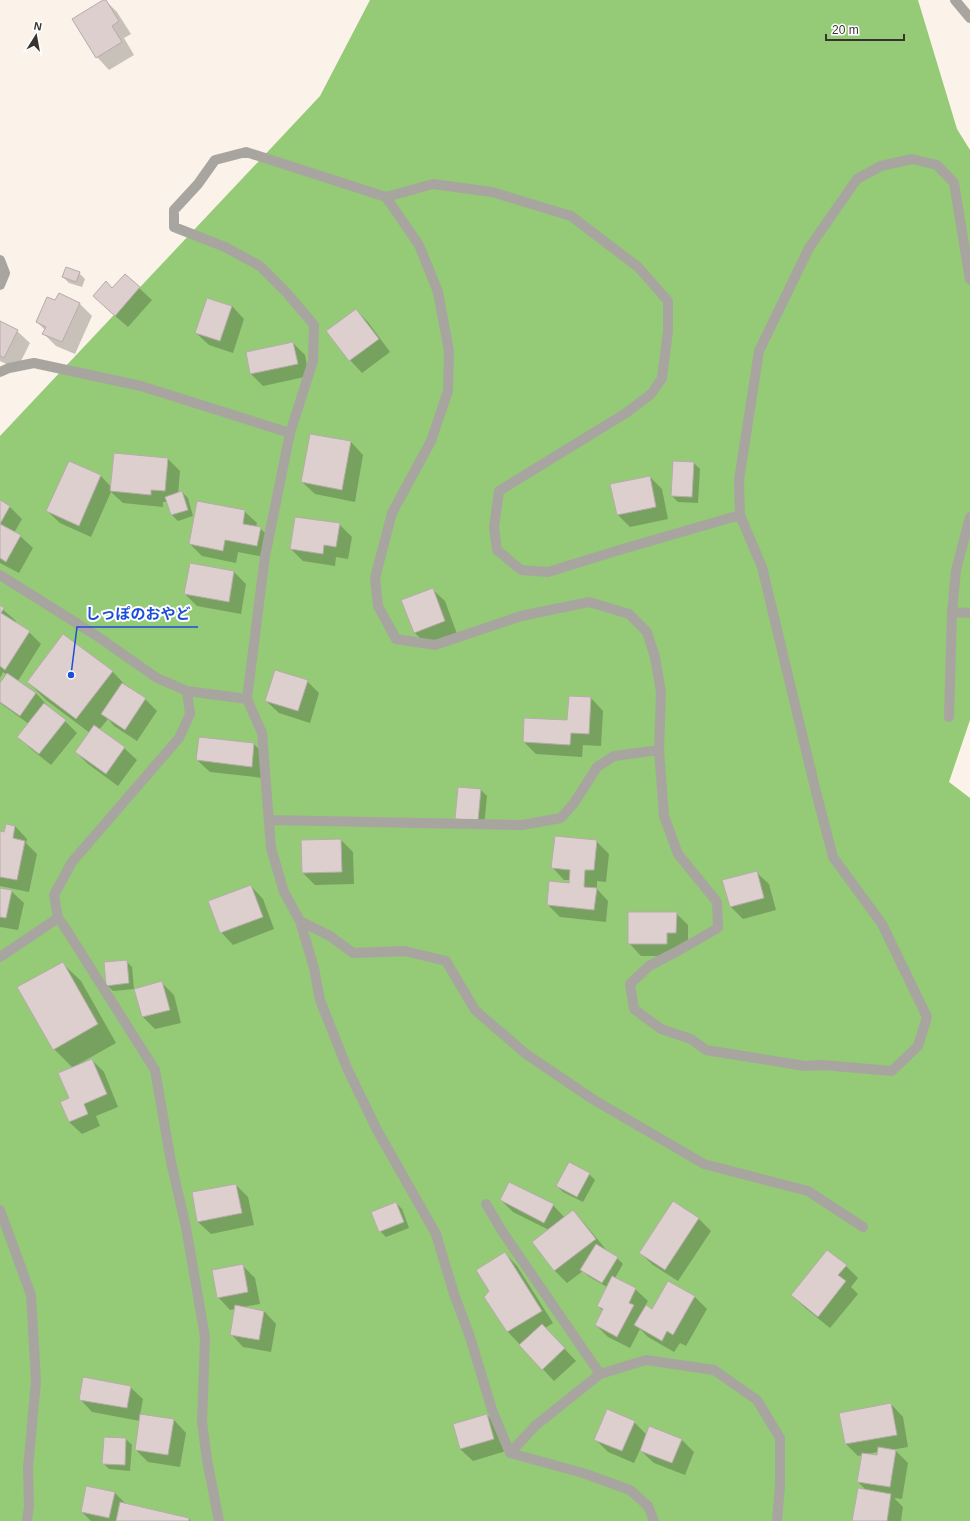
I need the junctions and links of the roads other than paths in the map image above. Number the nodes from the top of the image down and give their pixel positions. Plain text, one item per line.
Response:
1 (955, 0) edge
2 (970, 18) edge
3 (386, 196) junction
4 (0, 260) edge
5 (970, 280) edge
6 (0, 285) edge
7 (0, 372) edge
8 (290, 433) junction
9 (740, 515) junction
10 (970, 517) edge
11 (0, 575) edge
12 (952, 612) junction
13 (970, 613) edge
14 (187, 691) junction
15 (247, 699) junction
16 (949, 718) dead end
17 (659, 750) junction
18 (269, 820) junction
19 (58, 918) junction
20 (300, 921) junction
21 (0, 958) edge
22 (486, 1204) dead end
23 (0, 1210) edge
24 (863, 1227) dead end
25 (600, 1374) junction
26 (510, 1453) junction
27 (27, 1521) edge
28 (219, 1521) edge
29 (654, 1521) edge
30 (777, 1521) edge

1 - 2 street
3 - 8 street
3 - 9 street
3 - 17 street
4 - 6 street
5 - 9 street
7 - 8 street
8 - 15 street
9 - 17 street
10 - 12 street
11 - 14 street
12 - 13 street
12 - 16 street
14 - 15 street
14 - 19 street
15 - 18 street
17 - 18 street
18 - 20 street
19 - 21 street
19 - 28 street
20 - 24 street
20 - 26 street
22 - 25 street
23 - 27 street
25 - 26 street
25 - 30 street
26 - 29 street

